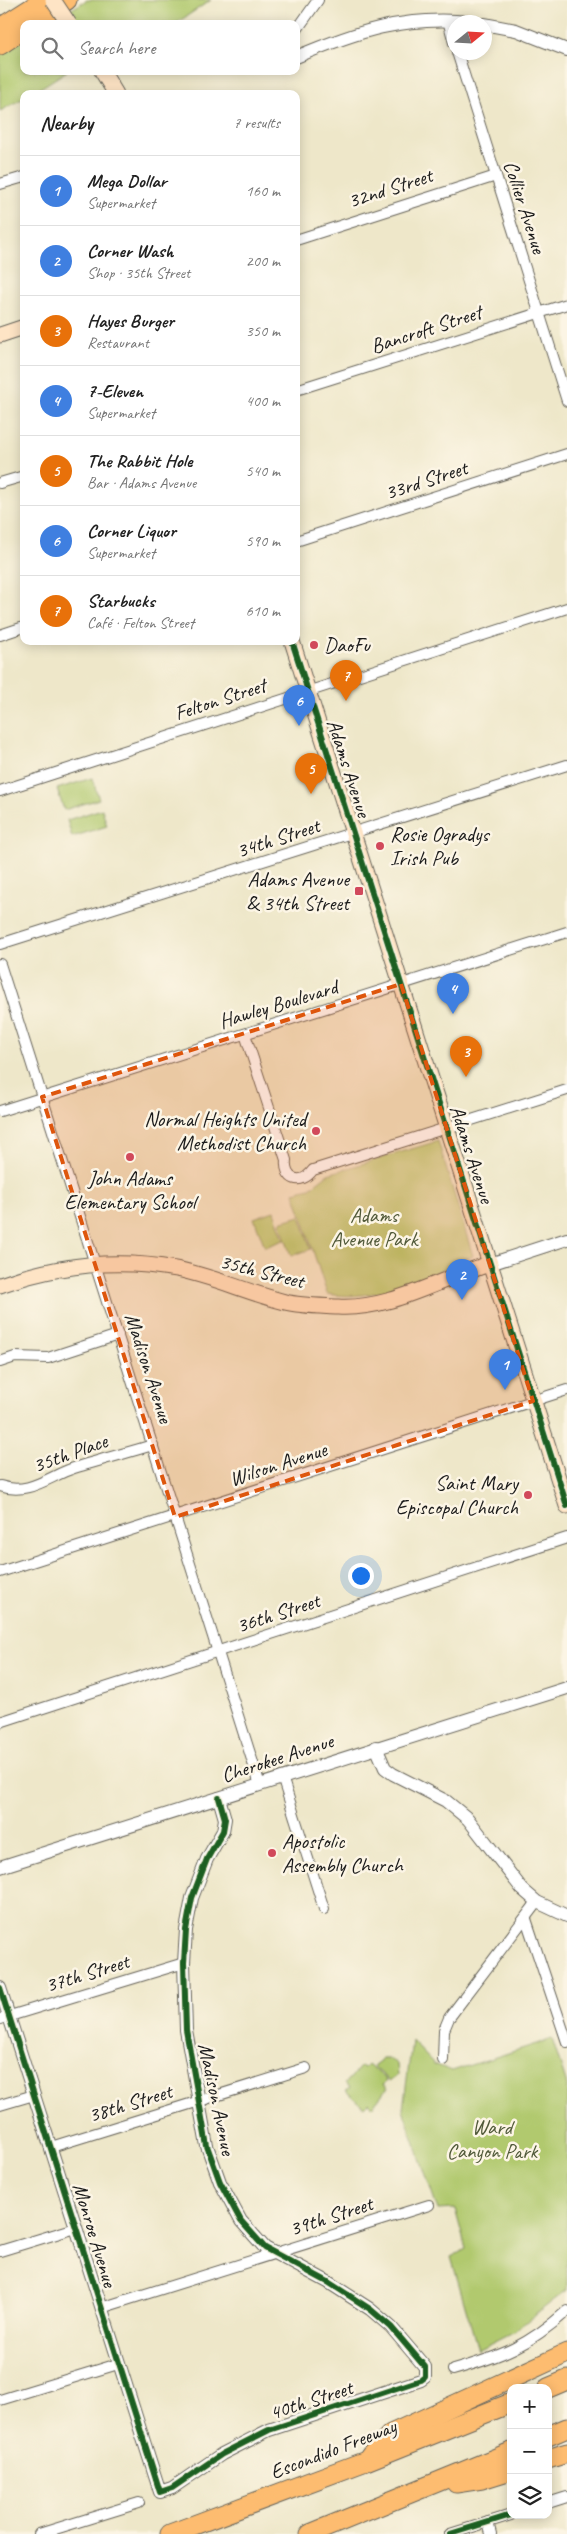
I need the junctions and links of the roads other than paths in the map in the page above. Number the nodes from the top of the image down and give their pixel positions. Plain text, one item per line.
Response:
1 (44, 0) edge
2 (53, 0) edge
3 (67, 0) edge
4 (318, 0) edge
5 (38, 20) edge
6 (66, 20) edge
7 (447, 20) edge
8 (300, 25) edge
9 (492, 26) edge
10 (0, 28) edge
11 (20, 32) edge
12 (0, 45) edge
13 (567, 50) edge
14 (300, 55) edge
15 (460, 60) edge
16 (107, 75) edge
17 (114, 90) edge
18 (496, 176) junction
19 (20, 177) edge
20 (0, 184) edge
21 (300, 239) edge
22 (567, 304) edge
23 (539, 312) junction
24 (20, 328) edge
25 (0, 335) edge
26 (300, 389) edge
27 (567, 401) edge
28 (567, 454) edge
29 (20, 477) edge
30 (0, 483) edge
31 (300, 540) edge
32 (567, 608) edge
33 (20, 628) edge
34 (0, 635) edge
35 (293, 645) edge
36 (308, 691) junction
37 (567, 765) edge
38 (0, 790) edge
39 (353, 833) junction
40 (567, 932) edge
41 (0, 944) edge
42 (0, 964) edge
43 (401, 984) junction
44 (245, 1034) junction
45 (567, 1090) edge
46 (42, 1097) junction
47 (0, 1110) edge
48 (447, 1128) junction
49 (567, 1239) edge
50 (95, 1264) junction
51 (490, 1264) junction
52 (0, 1284) edge
53 (118, 1336) junction
54 (0, 1362) edge
55 (567, 1390) edge
56 (534, 1401) junction
57 (152, 1445) junction
58 (0, 1486) edge
59 (567, 1506) edge
60 (175, 1516) junction
61 (567, 1538) edge
62 (0, 1572) edge
63 (218, 1653) junction
64 (567, 1688) edge
65 (0, 1722) edge
66 (376, 1747) junction
67 (282, 1777) junction
68 (260, 1785) junction
69 (219, 1798) junction
70 (0, 1867) edge
71 (537, 1902) junction
72 (324, 1909) dead end
73 (567, 1916) edge
74 (526, 1919) junction
75 (184, 1963) junction
76 (0, 1988) edge
77 (5, 2018) edge
78 (567, 2042) edge
79 (442, 2060) dead end
80 (306, 2068) dead end
81 (34, 2095) junction
82 (198, 2102) junction
83 (0, 2105) edge
84 (51, 2147) junction
85 (429, 2205) dead end
86 (76, 2228) junction
87 (0, 2251) edge
88 (275, 2254) junction
89 (101, 2308) junction
90 (567, 2311) edge
91 (567, 2353) edge
92 (118, 2364) junction
93 (453, 2370) dead end
94 (425, 2377) joint
95 (567, 2380) edge
96 (552, 2386) edge
97 (0, 2400) edge
98 (507, 2405) edge
99 (567, 2428) edge
100 (552, 2434) edge
101 (567, 2453) edge
102 (507, 2454) edge
103 (552, 2458) edge
104 (366, 2461) junction
105 (507, 2471) edge
106 (433, 2486) junction
107 (160, 2492) joint
108 (567, 2497) edge
109 (552, 2502) edge
110 (139, 2503) dead end
111 (507, 2516) edge
112 (488, 2522) junction
113 (39, 2534) edge
114 (170, 2534) edge
115 (310, 2534) edge
116 (450, 2534) edge
117 (491, 2534) edge

1 - 10 highway
2 - 6 main road, bridge
3 - 5 highway
4 - 8 street
7 - 14 street
9 - 13 street
11 - 12 highway
15 - 18 street, Collier Avenue
16 - 17 main road
18 - 21 street, 32nd Street
18 - 23 street, Collier Avenue
19 - 20 street
22 - 23 street, Bancroft Street
23 - 26 street, Bancroft Street
23 - 27 street, Collier Avenue
24 - 25 main road
28 - 31 street, 33rd Street
29 - 30 street
32 - 36 street, Felton Street
33 - 34 street
35 - 36 main road, Adams Avenue
36 - 38 street, Felton Street
36 - 39 main road, Adams Avenue
37 - 39 street, 34th Street
39 - 41 street, 34th Street
39 - 43 main road, Adams Avenue
40 - 43 street, Hawley Boulevard
42 - 46 street, Madison Avenue
43 - 44 street, Hawley Boulevard
43 - 48 main road, Adams Avenue
44 - 46 street, Hawley Boulevard
44 - 48 street
45 - 48 street
46 - 47 street, Hawley Boulevard
46 - 50 street, Madison Avenue
48 - 51 main road, Adams Avenue
49 - 51 street, 35th Street
50 - 51 main road, 35th Street
50 - 52 main road, 35th Street
50 - 53 street, Madison Avenue
51 - 56 main road, Adams Avenue
53 - 54 street
53 - 57 street, Madison Avenue
55 - 56 street, Wilson Avenue
56 - 59 main road, Adams Avenue
56 - 60 street, Wilson Avenue
57 - 58 street, 35th Place
57 - 60 street, Madison Avenue
60 - 62 street, Wilson Avenue
60 - 63 street, Madison Avenue
61 - 63 street, 36th Street
63 - 65 street, 36th Street
63 - 68 street, Madison Avenue
64 - 66 street, Cherokee Avenue
66 - 67 street, Cherokee Avenue
66 - 71 street
67 - 68 street, Cherokee Avenue
67 - 72 street
68 - 69 street, Cherokee Avenue
69 - 70 street, Cherokee Avenue
69 - 75 street, Madison Avenue
71 - 73 street
71 - 74 street
74 - 78 street
74 - 79 street
75 - 77 street, 37th Street
75 - 82 street, Madison Avenue
76 - 77 street, Monroe Avenue
77 - 81 street, Monroe Avenue
80 - 82 street, 38th Street
81 - 83 street
81 - 84 street, Monroe Avenue
82 - 84 street, 38th Street
82 - 88 street, Madison Avenue
84 - 86 street, Monroe Avenue
85 - 88 street, 39th Street
86 - 87 street
86 - 89 street, Monroe Avenue
88 - 89 street, 39th Street
88 - 94 street, Madison Avenue
89 - 92 street, Monroe Avenue
90 - 93 street
91 - 104 highway
92 - 97 street
92 - 107 street, Monroe Avenue
94 - 107 street, 40th Street
95 - 96 highway
98 - 104 highway, Escondido Freeway
99 - 100 highway
101 - 103 highway
102 - 106 highway
104 - 114 highway, Escondido Freeway
105 - 106 highway
106 - 115 highway
108 - 109 street
110 - 113 street
111 - 112 street
112 - 116 street
112 - 117 street

